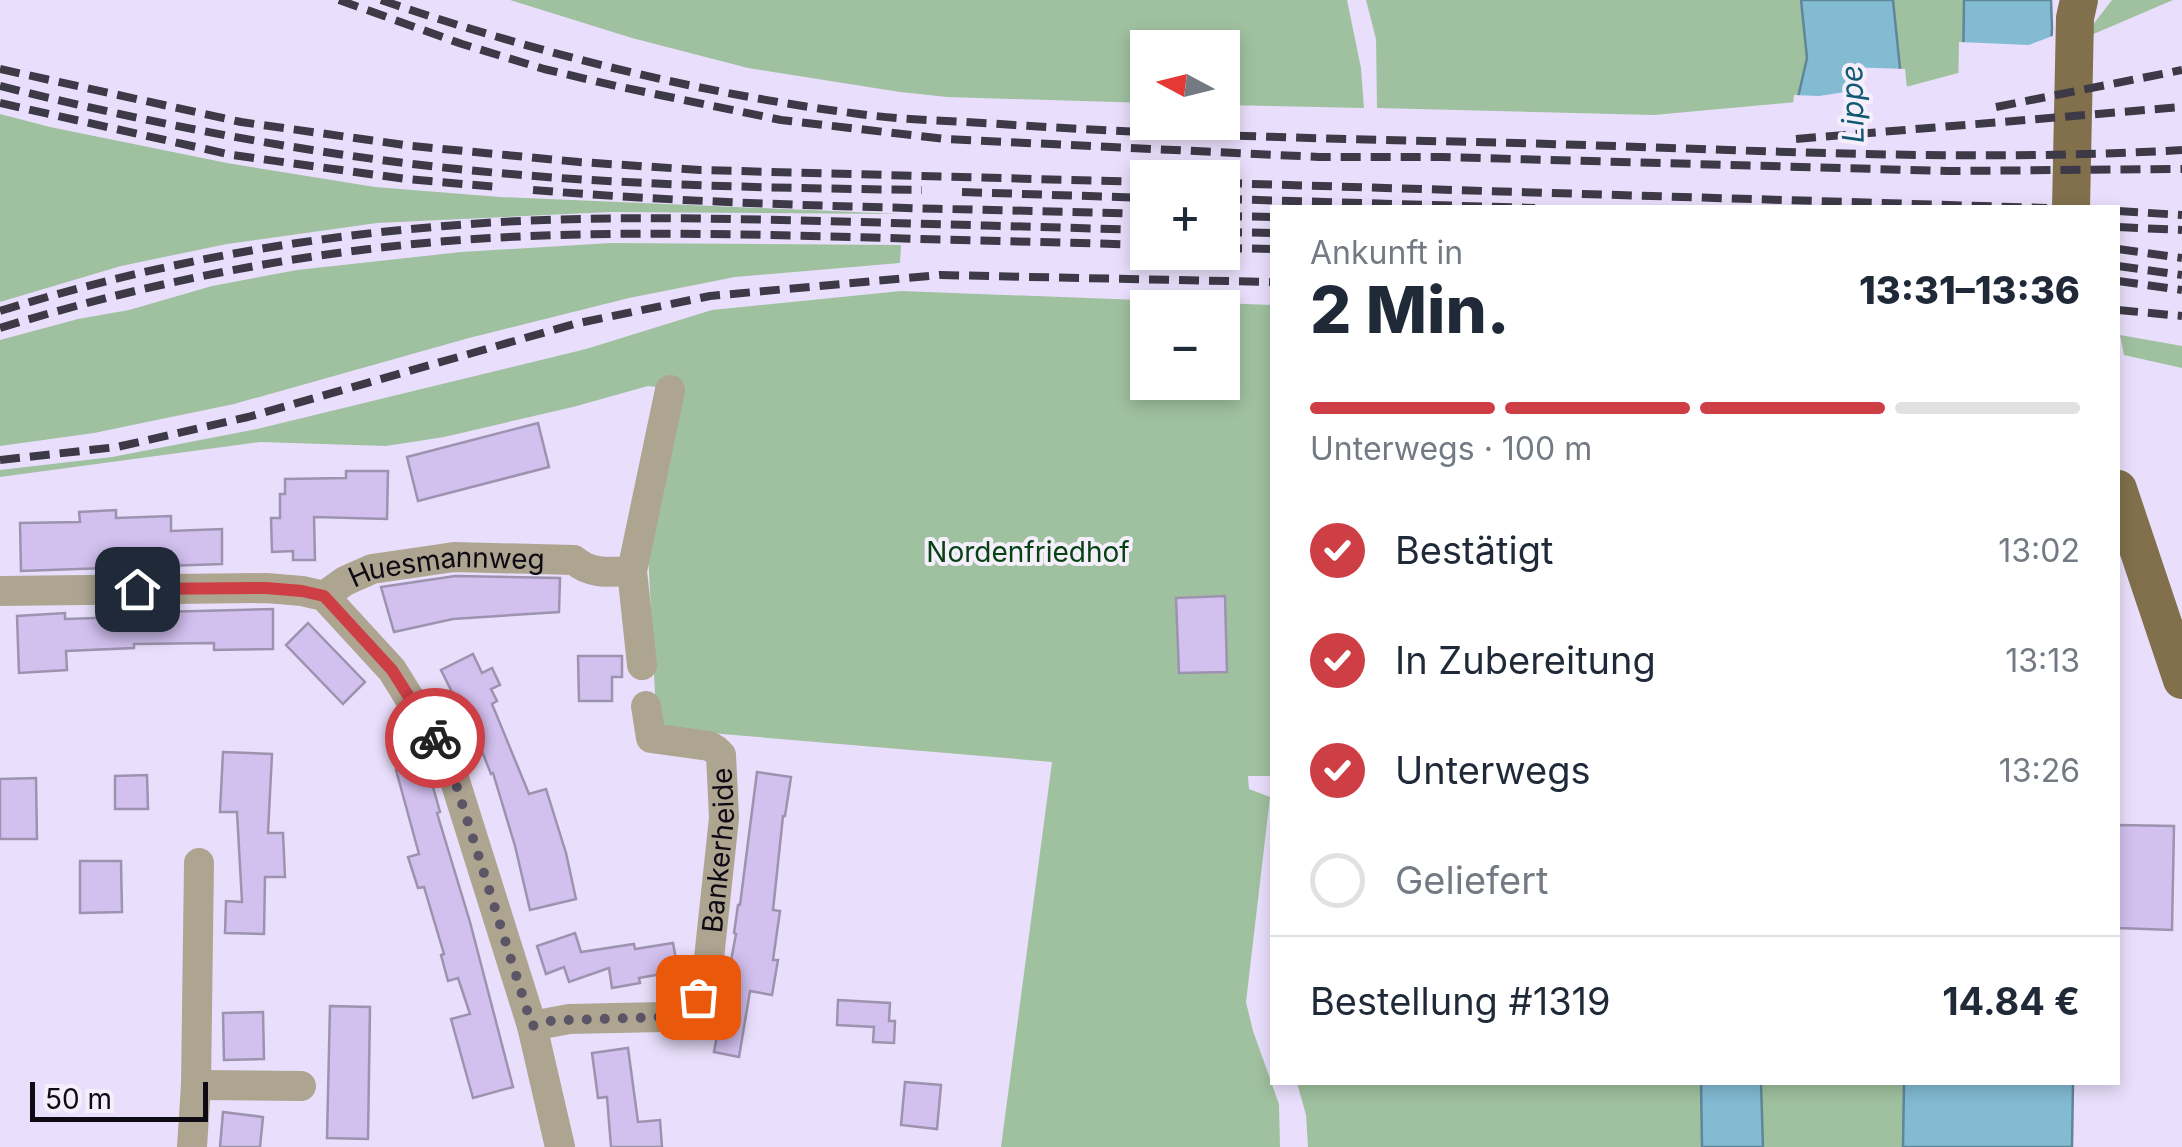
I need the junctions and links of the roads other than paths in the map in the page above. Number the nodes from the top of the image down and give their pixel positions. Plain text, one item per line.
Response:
1 (2079, 0) edge
2 (2071, 205) edge
3 (670, 390) dead end
4 (2120, 495) edge
5 (632, 571) junction
6 (0, 591) edge
7 (324, 596) junction
8 (642, 665) dead end
9 (2182, 680) edge
10 (646, 706) dead end
11 (199, 864) dead end
12 (532, 1026) junction
13 (196, 1085) junction
14 (301, 1086) dead end
15 (192, 1147) edge
16 (560, 1147) edge

1 - 2 main road
3 - 5 street
4 - 9 main road
5 - 7 street, Huesmannweg
5 - 8 street
6 - 7 street
7 - 12 street
10 - 12 street, Bankerheide
11 - 13 street
12 - 16 street
13 - 14 street
13 - 15 street

